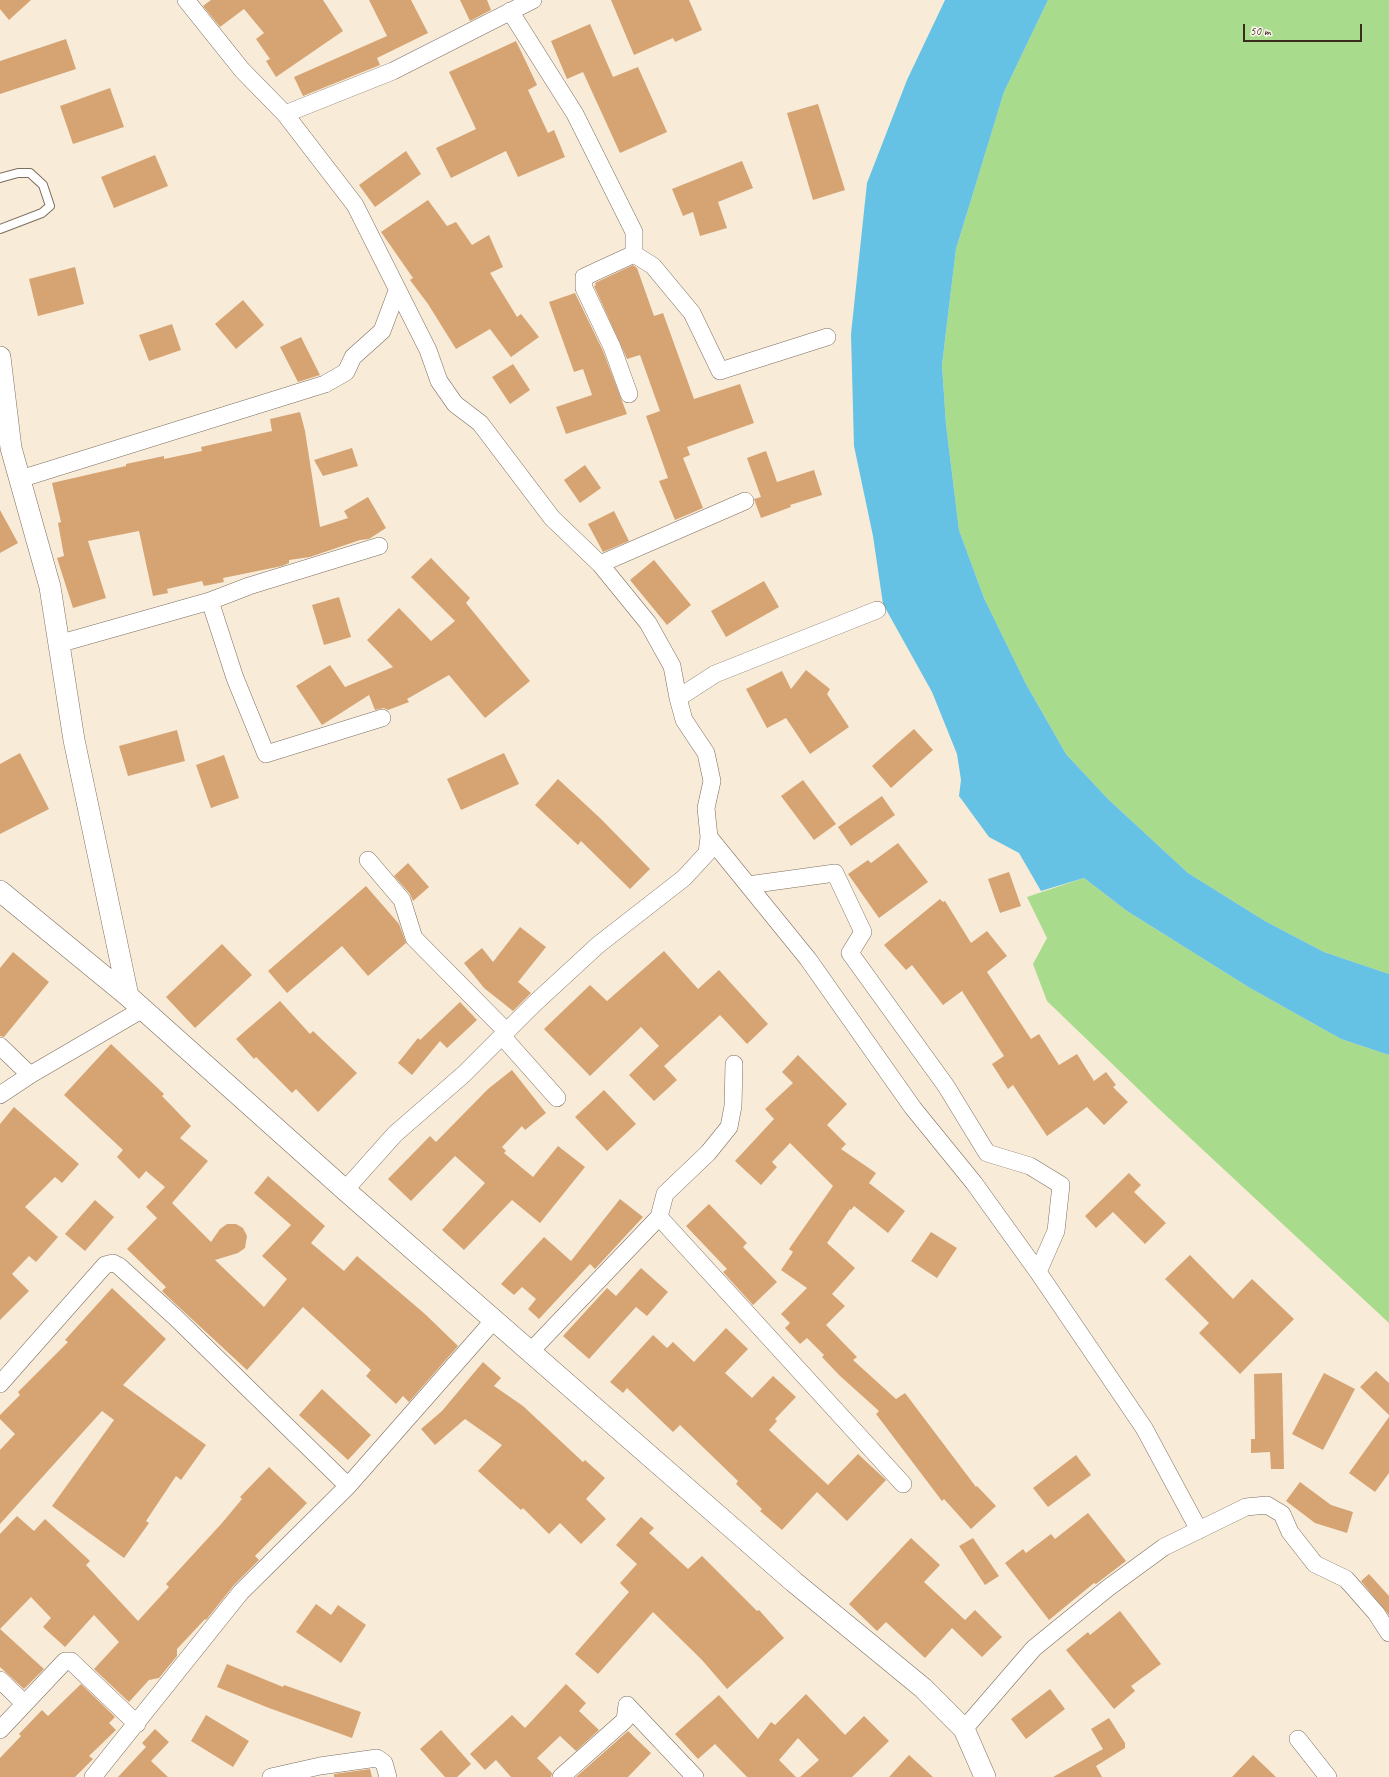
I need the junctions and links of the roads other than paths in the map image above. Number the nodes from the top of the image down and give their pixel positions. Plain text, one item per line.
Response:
1 (186, 0) edge
2 (532, 0) edge
3 (510, 11) junction
4 (285, 114) junction
5 (0, 178) edge
6 (0, 229) edge
7 (634, 254) junction
8 (398, 291) junction
9 (827, 337) dead end
10 (0, 357) edge
11 (629, 394) dead end
12 (5, 443) edge
13 (20, 479) junction
14 (745, 501) dead end
15 (379, 546) dead end
16 (600, 564) junction
17 (210, 601) junction
18 (877, 610) dead end
19 (58, 644) junction
20 (678, 698) junction
21 (382, 718) dead end
22 (708, 836) junction
23 (368, 860) dead end
24 (748, 885) junction
25 (0, 891) edge
26 (136, 1003) junction
27 (504, 1034) junction
28 (0, 1046) edge
29 (734, 1064) dead end
30 (30, 1075) junction
31 (0, 1095) edge
32 (557, 1098) dead end
33 (346, 1190) junction
34 (659, 1217) junction
35 (1038, 1272) junction
36 (494, 1320) junction
37 (530, 1352) junction
38 (0, 1384) edge
39 (903, 1484) dead end
40 (348, 1486) junction
41 (1199, 1530) junction
42 (1389, 1633) edge
43 (0, 1680) edge
44 (24, 1703) junction
45 (137, 1724) junction
46 (0, 1730) edge
47 (964, 1730) junction
48 (1298, 1739) dead end
49 (93, 1777) edge
50 (271, 1777) edge
51 (388, 1777) edge
52 (561, 1777) edge
53 (695, 1777) edge
54 (985, 1777) edge
55 (1328, 1777) edge

1 - 4 street
2 - 3 street
3 - 4 street
3 - 7 street
4 - 8 street
5 - 6 lane
7 - 9 street
7 - 11 street
8 - 13 street
8 - 16 street
10 - 12 street
12 - 13 street
13 - 19 street
14 - 16 street
15 - 17 street
16 - 20 street
17 - 19 street
17 - 21 street
18 - 20 street
19 - 26 street
20 - 22 street
22 - 24 street
22 - 27 street
23 - 27 street
24 - 35 street
24 - 35 street
25 - 26 street
26 - 30 street
26 - 33 street
27 - 32 street
27 - 33 street
28 - 30 street
29 - 34 street
30 - 31 street
33 - 36 street
34 - 37 street
34 - 39 street
35 - 41 street
36 - 37 street
36 - 40 street
37 - 47 street
38 - 40 street
40 - 45 street
41 - 42 street
41 - 47 street
43 - 44 street
44 - 45 street
44 - 46 street
45 - 49 street
47 - 54 street
48 - 55 street
50 - 51 street
52 - 53 street

